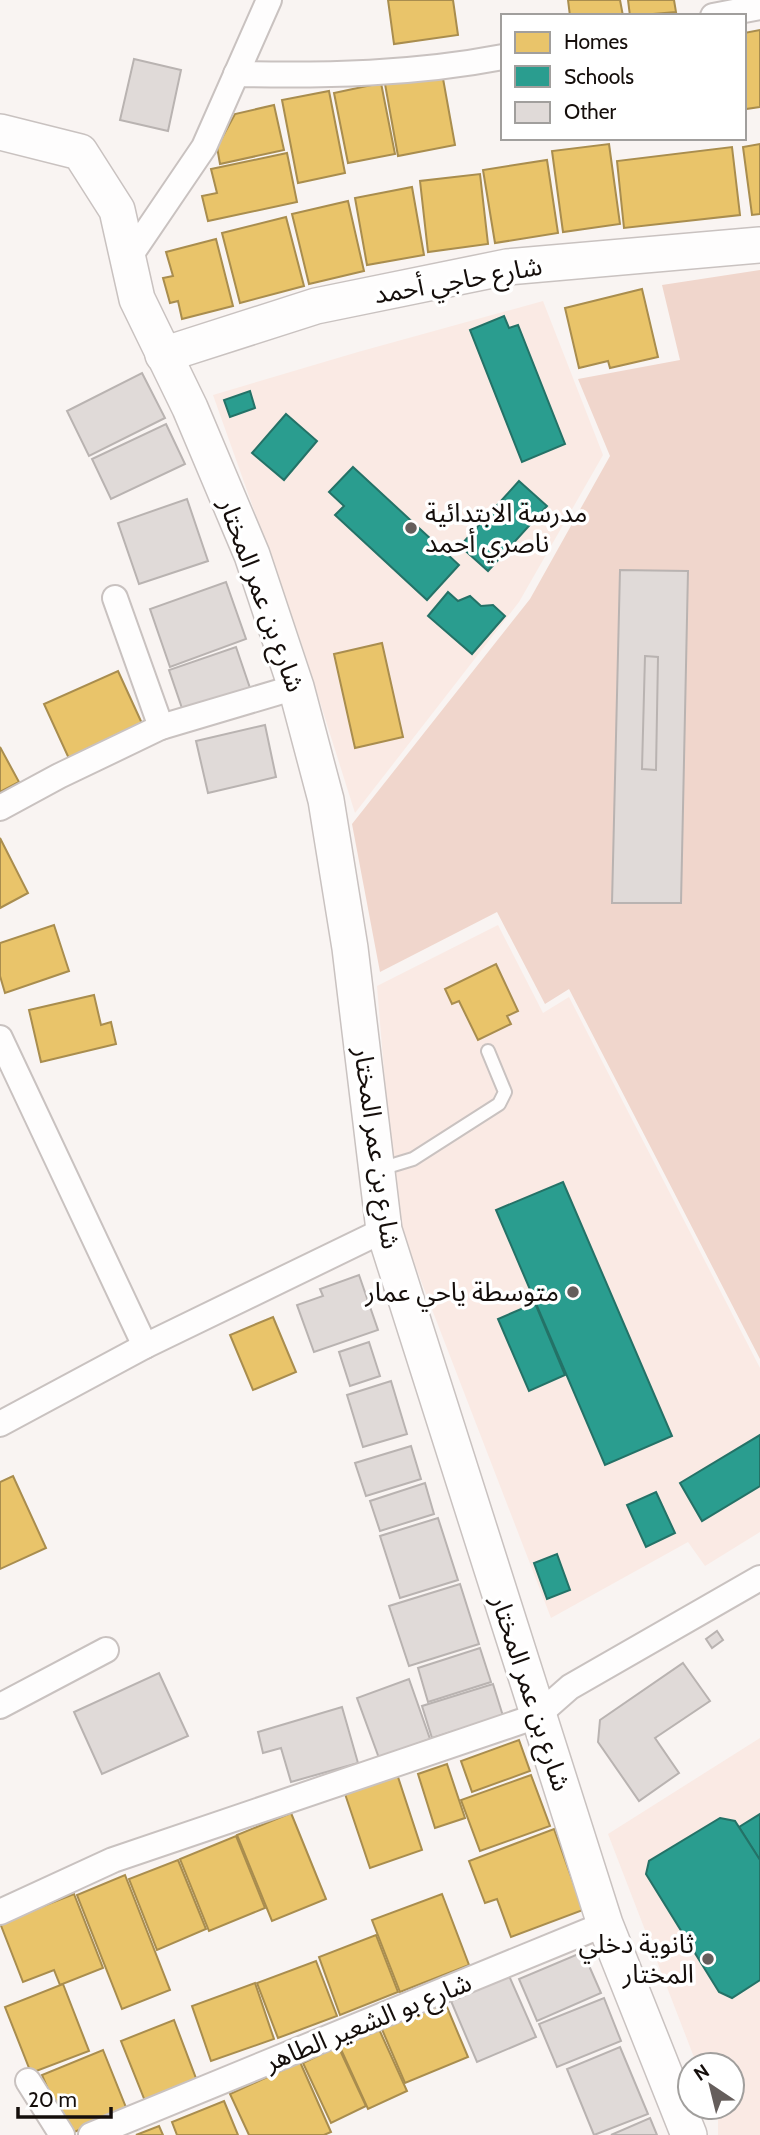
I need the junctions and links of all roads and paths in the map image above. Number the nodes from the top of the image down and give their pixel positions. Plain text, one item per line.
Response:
1 (269, 0) edge
2 (760, 6) edge
3 (722, 14) edge
4 (501, 57) edge
5 (236, 74) junction
6 (0, 132) edge
7 (760, 245) edge
8 (128, 259) junction
9 (163, 355) junction
10 (115, 598) dead end
11 (296, 687) junction
12 (161, 727) junction
13 (0, 808) edge
14 (0, 1038) edge
15 (488, 1051) dead end
16 (377, 1169) junction
17 (384, 1230) junction
18 (145, 1346) junction
19 (0, 1424) edge
20 (760, 1578) edge
21 (106, 1650) dead end
22 (0, 1706) edge
23 (537, 1716) junction
24 (0, 1912) edge
25 (605, 1924) junction
26 (28, 2081) dead end
27 (62, 2135) edge
28 (91, 2135) edge
29 (689, 2135) edge

1 - 5 street
2 - 3 street
4 - 5 street
5 - 8 street
6 - 8 street, شارع بن عمر المختار
7 - 9 street, شارع حاجي أحمد
8 - 9 street, شارع بن عمر المختار
9 - 11 street, شارع بن عمر المختار
10 - 12 street
11 - 12 street
11 - 16 street, شارع بن عمر المختار
12 - 13 street
14 - 18 street
15 - 16 lane
16 - 17 street, شارع بن عمر المختار
17 - 18 street
17 - 23 street, شارع بن عمر المختار
18 - 19 street
20 - 23 street
21 - 22 street
23 - 24 street
23 - 25 street, شارع بن عمر المختار
25 - 28 street, شارع بو الشعير الطاهر
25 - 29 street, شارع بن عمر المختار
26 - 27 street

